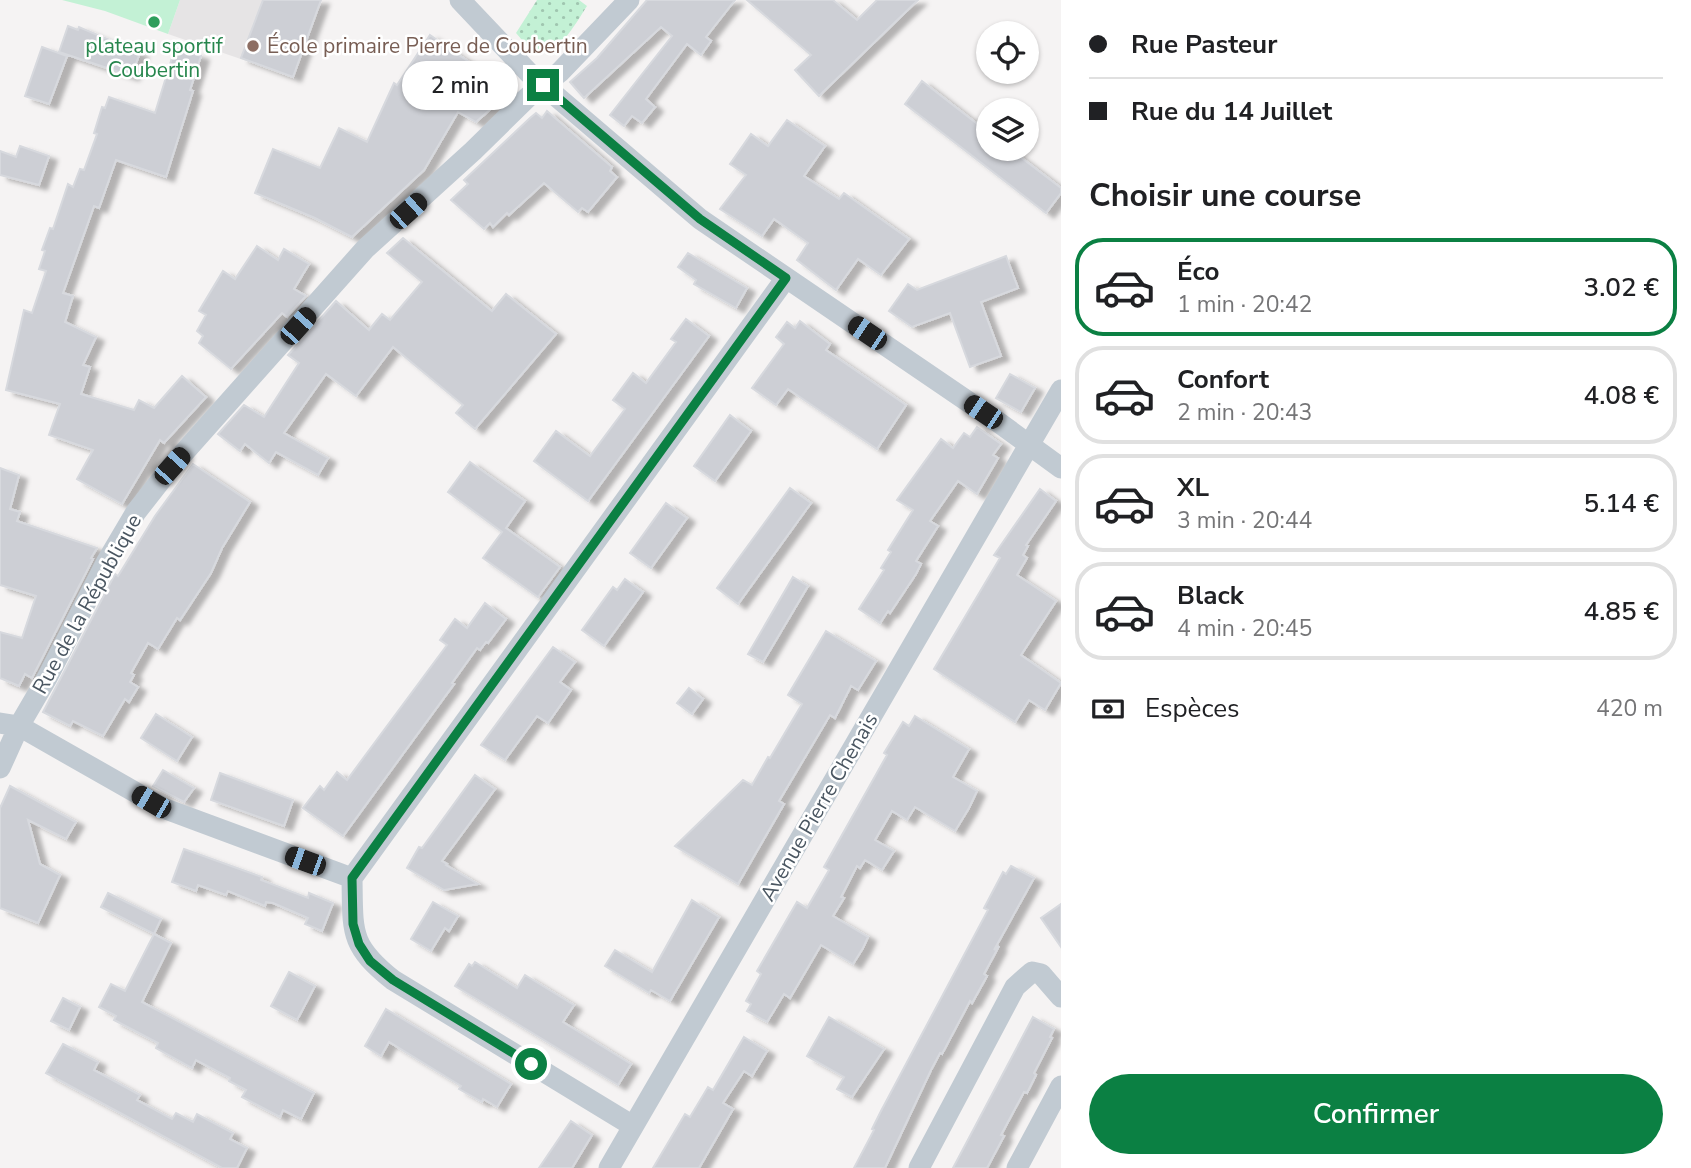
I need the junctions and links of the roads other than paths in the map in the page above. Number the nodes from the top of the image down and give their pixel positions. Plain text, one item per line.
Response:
1 (460, 0) edge
2 (629, 0) edge
3 (543, 85) junction
4 (786, 278) junction
5 (1061, 390) edge
6 (1029, 445) junction
7 (1061, 468) edge
8 (10, 725) edge
9 (0, 768) edge
10 (352, 878) junction
11 (1061, 997) edge
12 (1061, 1086) edge
13 (633, 1126) junction
14 (609, 1168) edge
15 (919, 1168) edge
16 (1017, 1168) edge

1 - 3 street
2 - 3 street, Rue de la République
3 - 4 street
3 - 8 street, Rue de la République
4 - 6 street
4 - 10 street
5 - 6 street, Avenue Pierre Chenais
6 - 7 street
6 - 13 street, Avenue Pierre Chenais
8 - 9 street, Rue de la République
8 - 10 street
10 - 13 street
11 - 15 street
12 - 16 street
13 - 14 street, Avenue Pierre Chenais

